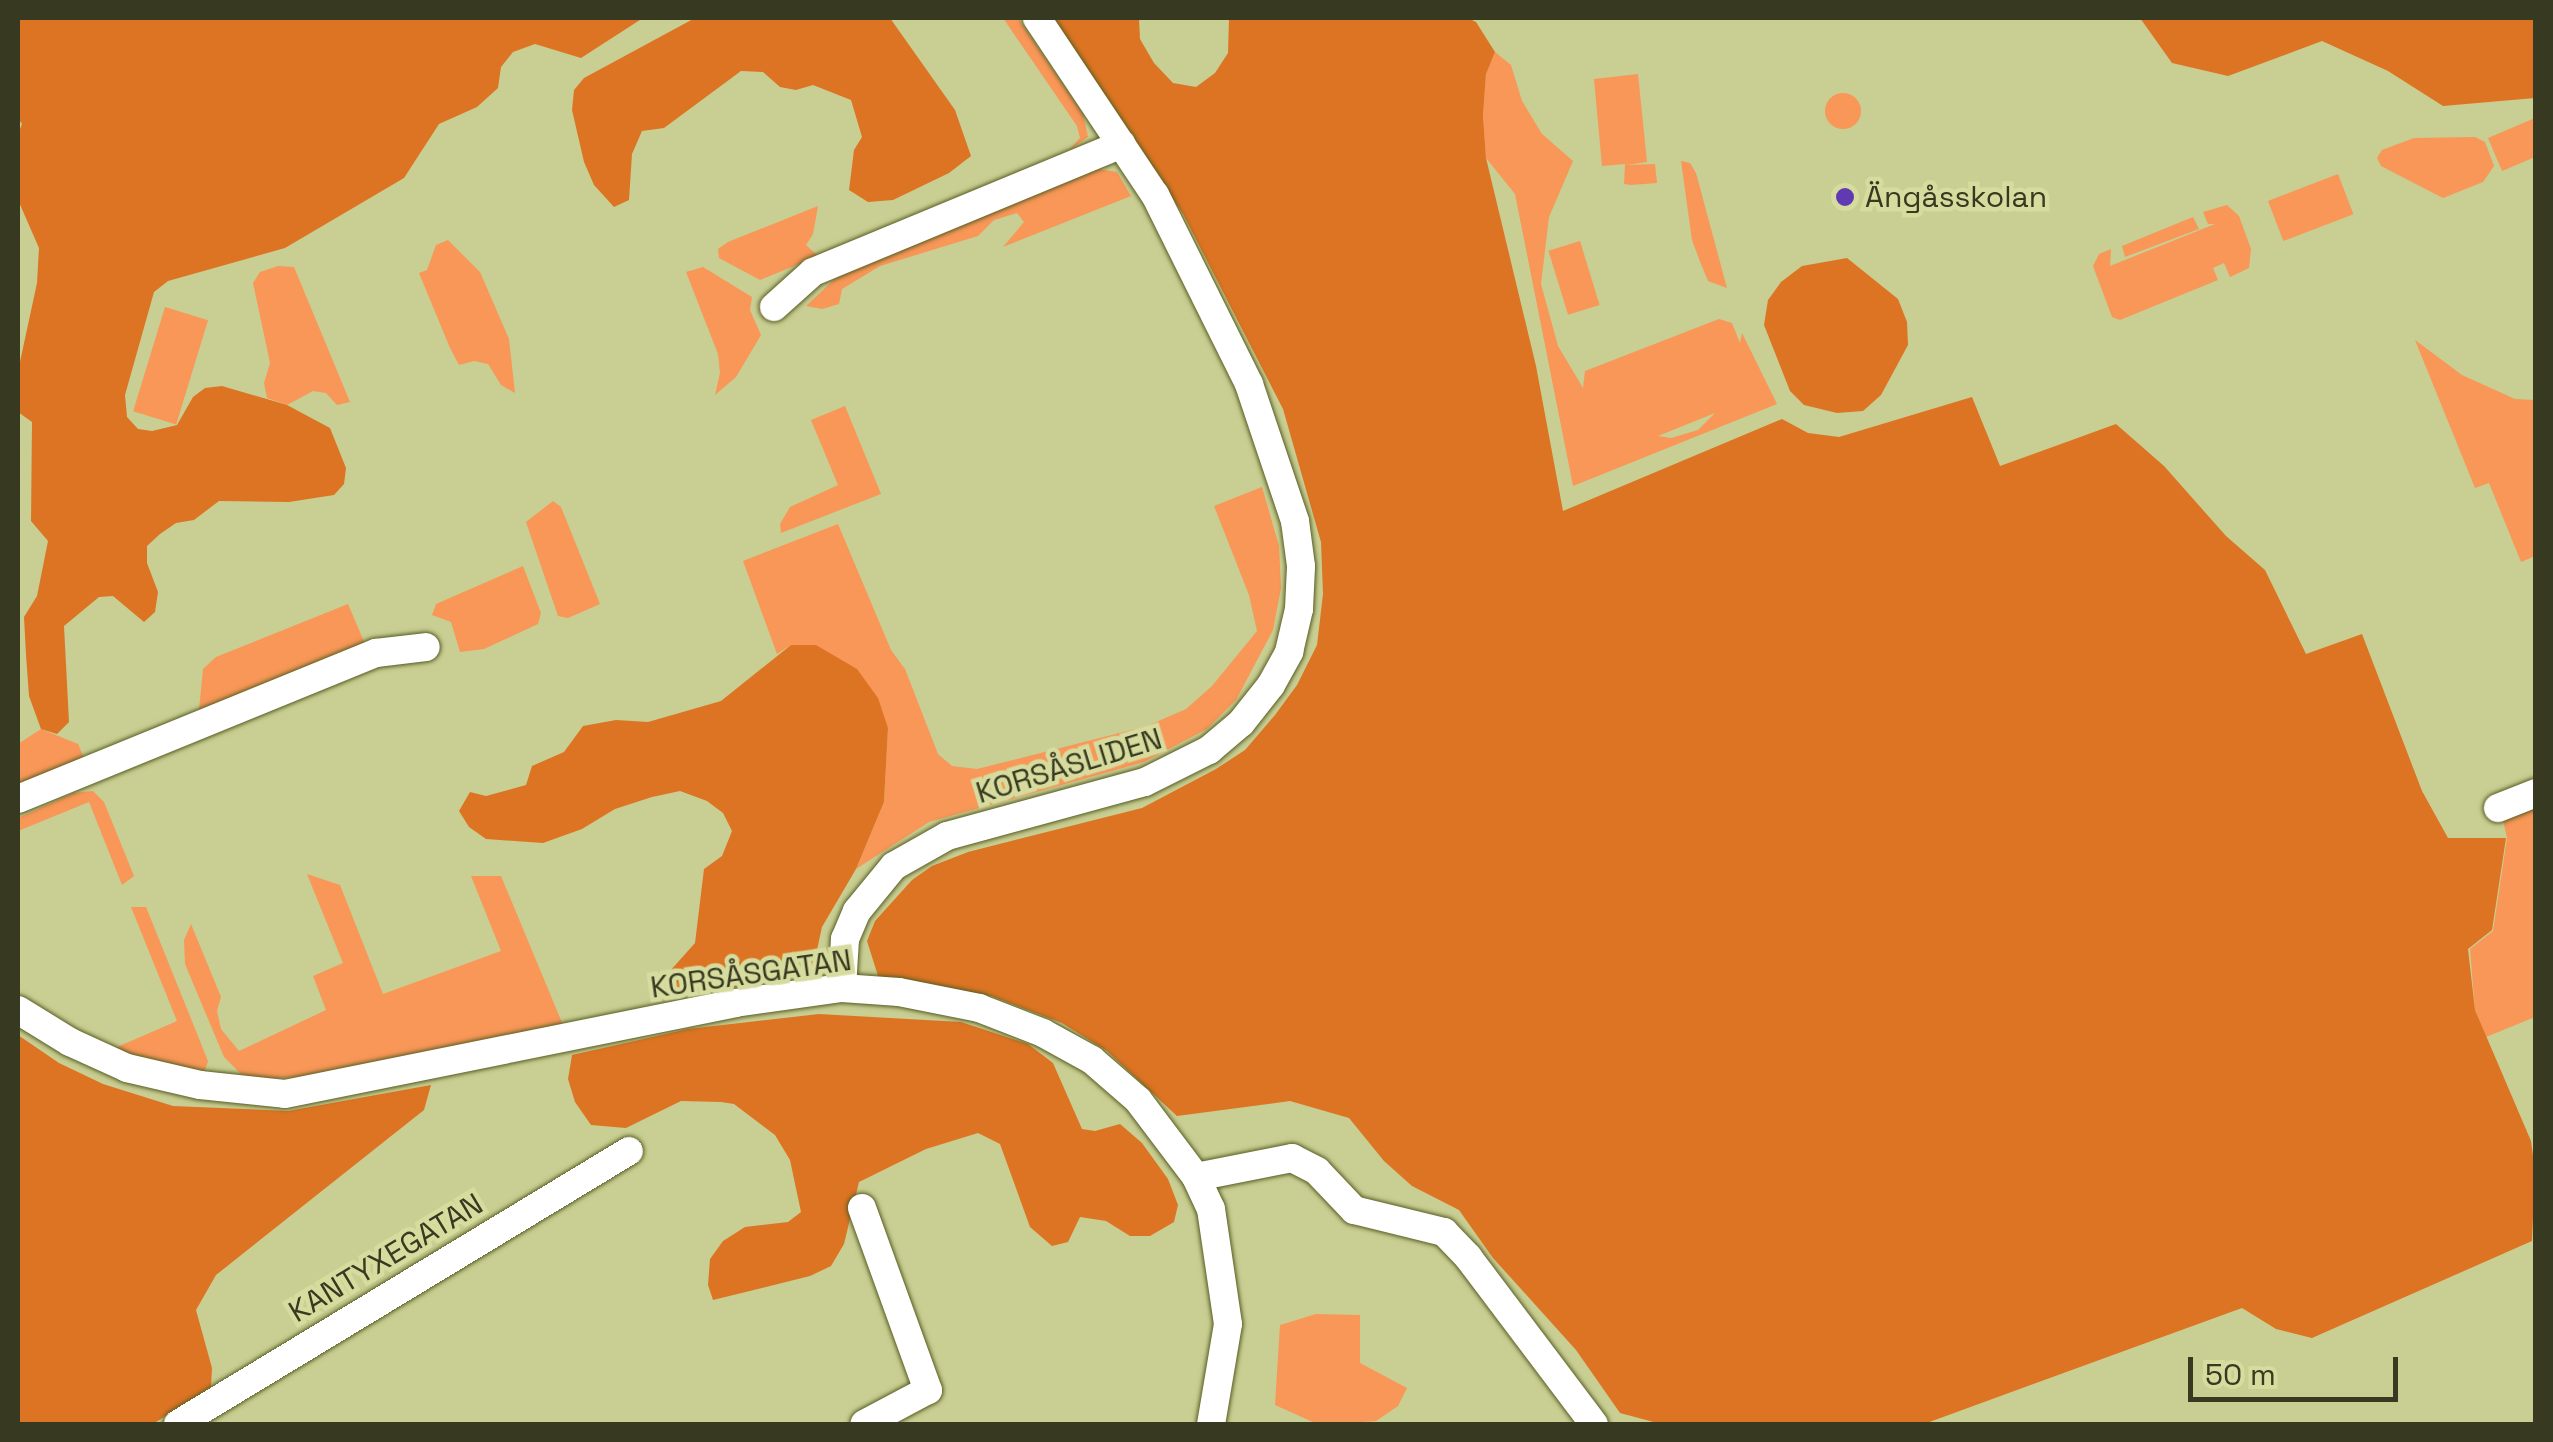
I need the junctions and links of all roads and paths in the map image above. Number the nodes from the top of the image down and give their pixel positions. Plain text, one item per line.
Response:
1 (1037, 18) edge
2 (1122, 144) junction
3 (774, 307) dead end
4 (426, 647) dead end
5 (2536, 793) edge
6 (18, 799) edge
7 (2498, 808) dead end
8 (842, 988) junction
9 (18, 1010) edge
10 (629, 1150) dead end
11 (1196, 1177) junction
12 (862, 1208) dead end
13 (178, 1424) edge
14 (864, 1424) edge
15 (1211, 1424) edge
16 (1594, 1424) edge

1 - 2 street, KORSÅSLIDEN
2 - 3 street
2 - 8 street, KORSÅSLIDEN
4 - 6 street
5 - 7 street
8 - 9 street, KORSÅSGATAN
8 - 11 street, KORSÅSGATAN
10 - 13 street, KANTYXEGATAN
11 - 15 street, KORSÅSGATAN
11 - 16 street
12 - 14 street

